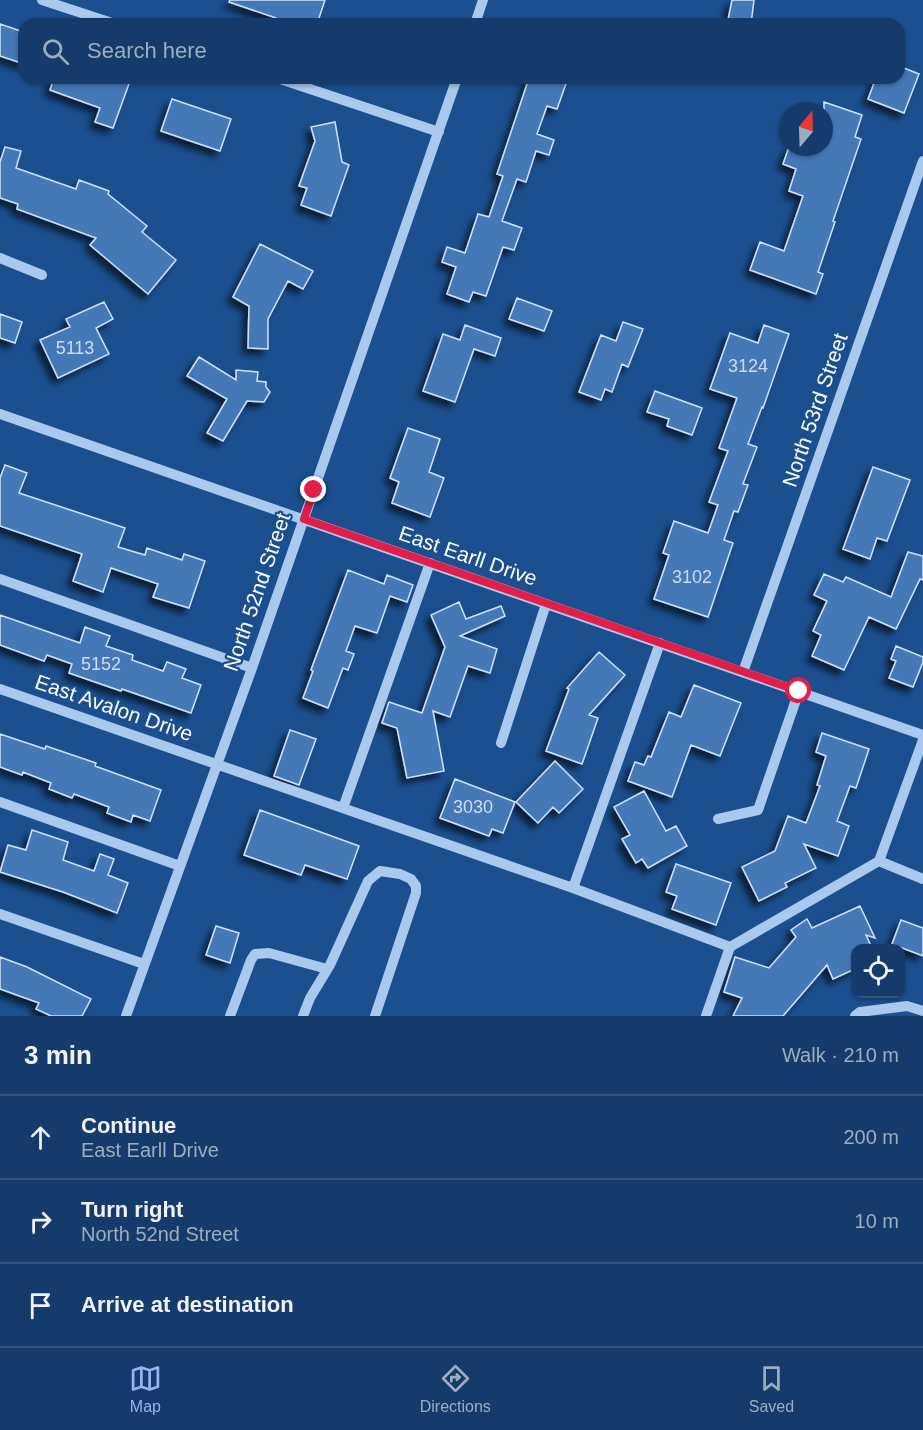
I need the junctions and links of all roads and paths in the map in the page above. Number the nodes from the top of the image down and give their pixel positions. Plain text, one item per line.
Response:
1 (42, 0) edge
2 (483, 0) edge
3 (97, 18) edge
4 (477, 18) edge
5 (295, 84) edge
6 (455, 84) edge
7 (439, 132) junction
8 (923, 161) edge
9 (0, 258) edge
10 (42, 275) dead end
11 (0, 414) edge
12 (304, 519) junction
13 (430, 563) junction
14 (0, 579) edge
15 (546, 604) junction
16 (660, 643) junction
17 (252, 668) junction
18 (743, 672) junction
19 (0, 688) edge
20 (799, 691) junction
21 (923, 735) edge
22 (923, 740) edge
23 (501, 743) dead end
24 (216, 764) junction
25 (0, 802) edge
26 (343, 808) junction
27 (718, 819) dead end
28 (879, 861) junction
29 (180, 866) junction
30 (923, 879) edge
31 (573, 888) junction
32 (0, 914) edge
33 (730, 947) junction
34 (144, 964) junction
35 (327, 969) junction
36 (923, 1011) edge
37 (857, 1014) edge
38 (126, 1016) edge
39 (230, 1016) edge
40 (303, 1016) edge
41 (375, 1016) edge
42 (706, 1016) edge

1 - 3 street
2 - 4 street
5 - 7 street
6 - 7 street, North 52nd Street
7 - 12 street, North 52nd Street
8 - 18 street, North 53rd Street
9 - 10 street
11 - 12 street, East Earll Drive
12 - 13 street, East Earll Drive
12 - 17 street, North 52nd Street
13 - 15 street, East Earll Drive
13 - 26 street
14 - 17 street
15 - 16 street, East Earll Drive
15 - 23 street
16 - 18 street, East Earll Drive
16 - 31 street
17 - 24 street, North 52nd Street
18 - 20 street, East Earll Drive
19 - 24 street, East Avalon Drive
20 - 21 street, East Earll Drive
20 - 27 street
22 - 28 street
24 - 26 street, East Avalon Drive
24 - 29 street, North 52nd Street
25 - 29 street
26 - 31 street, East Avalon Drive
28 - 30 street
28 - 33 street
29 - 34 street, North 52nd Street
31 - 33 street, East Avalon Drive
32 - 34 street
33 - 42 street
34 - 38 street, North 52nd Street
35 - 39 street
35 - 40 street
35 - 41 street
36 - 37 street

